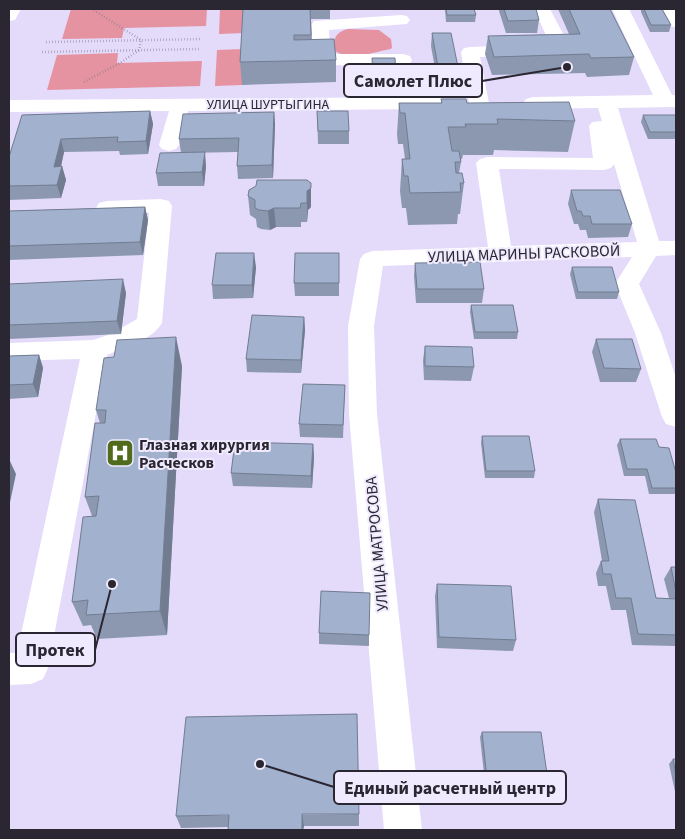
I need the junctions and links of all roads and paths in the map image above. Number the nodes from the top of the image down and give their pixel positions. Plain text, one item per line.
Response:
1 (12, 9) edge
2 (92, 9) edge
3 (542, 9) edge
4 (621, 9) edge
5 (669, 9) edge
6 (400, 14) edge
7 (9, 16) edge
8 (676, 22) edge
9 (201, 39) dead end
10 (141, 40) junction
11 (46, 42) dead end
12 (199, 49) dead end
13 (139, 50) junction
14 (42, 52) dead end
15 (406, 82) junction
16 (78, 85) dead end
17 (670, 101) edge
18 (599, 102) junction
19 (482, 103) junction
20 (180, 105) junction
21 (9, 106) edge
22 (170, 145) dead end
23 (85, 209) edge
24 (650, 248) junction
25 (676, 248) edge
26 (500, 254) junction
27 (372, 259) joint
28 (9, 352) edge
29 (95, 355) junction
30 (139, 355) edge
31 (676, 417) edge
32 (9, 669) edge
33 (403, 830) edge

1 - 7 street
2 - 10 path
3 - 19 street
4 - 17 street
5 - 8 street
6 - 15 street
6 - 15 street
9 - 10 path
10 - 11 path
10 - 13 path
12 - 13 path
13 - 14 path
13 - 16 path
15 - 19 street, УЛИЦА ШУРТЫГИНА
15 - 20 street, УЛИЦА ШУРТЫГИНА
17 - 18 street, УЛИЦА ШУРТЫГИНА
18 - 19 street, УЛИЦА ШУРТЫГИНА
18 - 24 street
18 - 26 street
20 - 21 street, УЛИЦА ШУРТЫГИНА
20 - 22 street
23 - 29 street
24 - 25 street, УЛИЦА МАРИНЫ РАСКОВОЙ
24 - 26 street, УЛИЦА МАРИНЫ РАСКОВОЙ
24 - 31 street
26 - 27 street, УЛИЦА МАРИНЫ РАСКОВОЙ
27 - 33 street, УЛИЦА МАТРОСОВА
28 - 29 street
29 - 30 street
29 - 32 street

